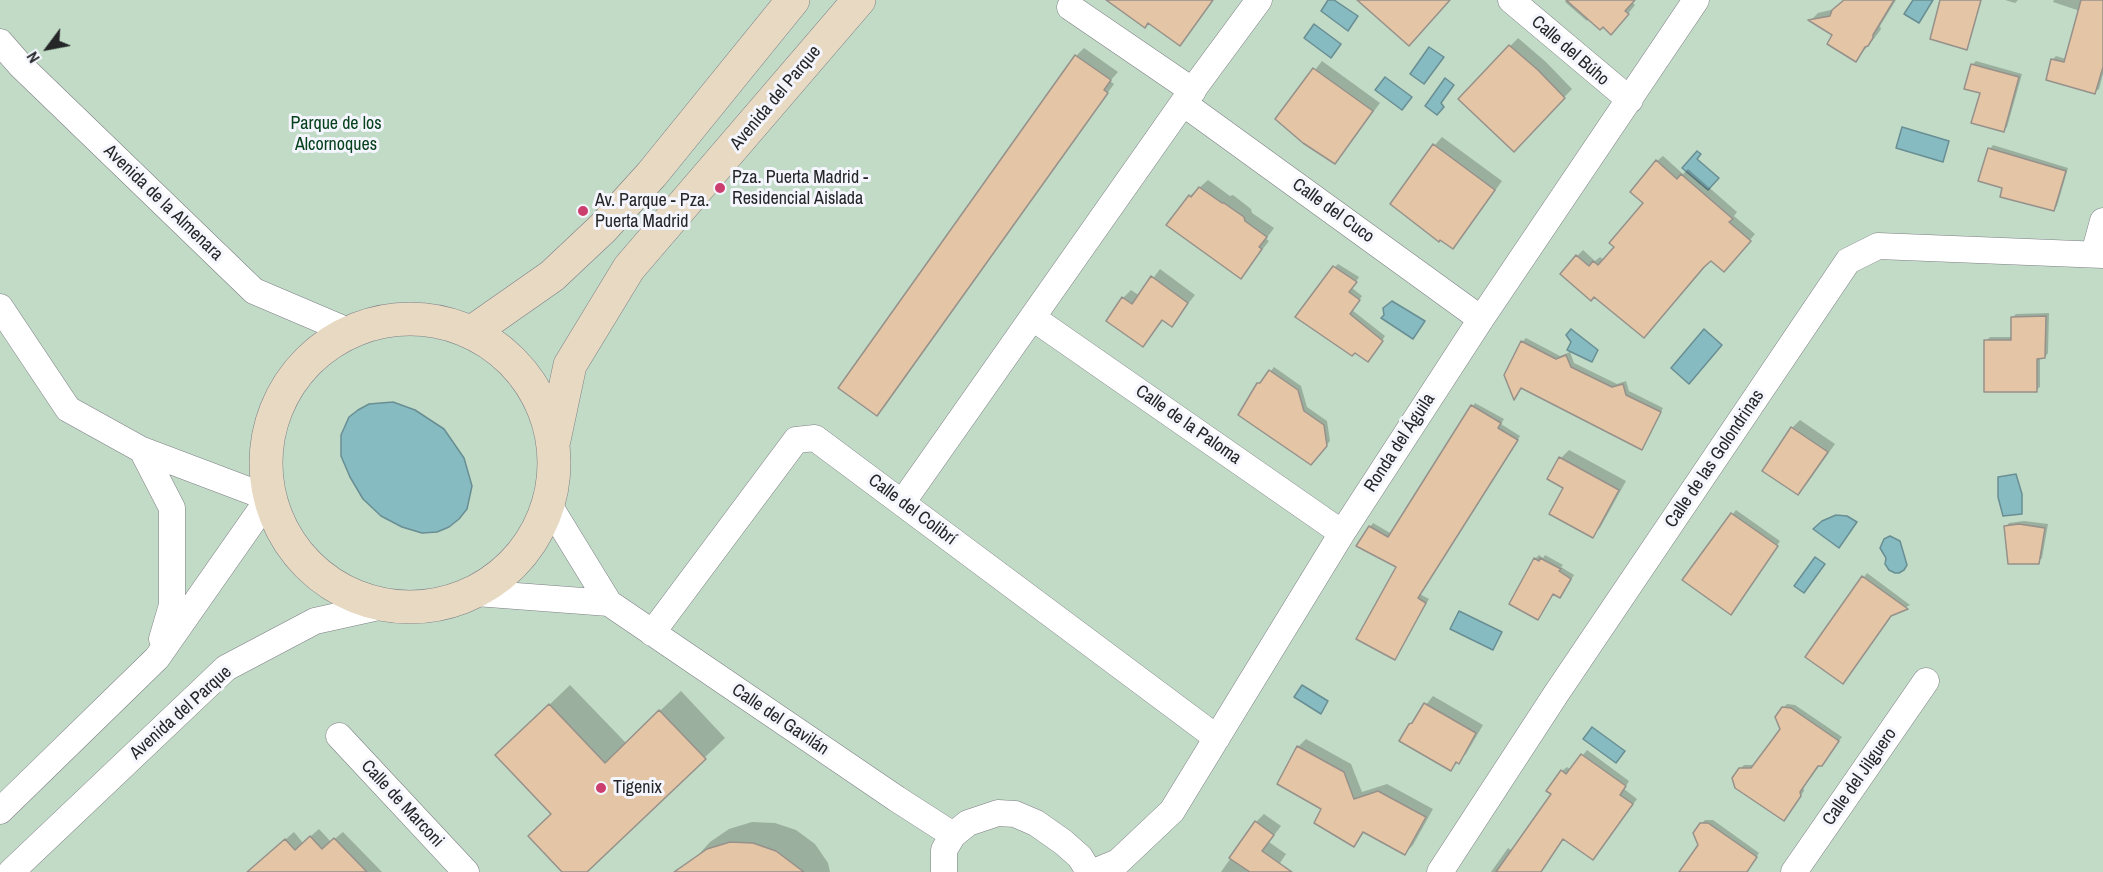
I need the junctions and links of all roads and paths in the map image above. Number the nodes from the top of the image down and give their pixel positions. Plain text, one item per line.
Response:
1 (793, 0) edge
2 (859, 0) edge
3 (1259, 0) edge
4 (1511, 0) edge
5 (1696, 0) edge
6 (1070, 7) dead end
7 (0, 42) edge
8 (1188, 97) junction
9 (1630, 100) junction
10 (2103, 221) edge
11 (2098, 255) edge
12 (0, 307) edge
13 (1033, 318) junction
14 (1481, 320) junction
15 (348, 331) junction
16 (472, 332) junction
17 (553, 442) junction
18 (142, 450) junction
19 (269, 498) junction
20 (902, 503) junction
21 (549, 505) junction
22 (1342, 533) junction
23 (476, 593) junction
24 (609, 603) junction
25 (383, 606) junction
26 (652, 633) junction
27 (157, 658) junction
28 (1926, 681) dead end
29 (339, 736) dead end
30 (1217, 738) junction
31 (0, 811) edge
32 (953, 835) junction
33 (10, 872) edge
34 (466, 872) edge
35 (944, 872) edge
36 (1089, 872) edge
37 (1094, 872) edge
38 (1440, 872) edge
39 (1794, 872) edge

1 - 16 street
2 - 17 street, Avenida del Parque
3 - 8 street
4 - 9 street, Calle del Búho
5 - 9 street, Ronda del Águila
6 - 8 street, Calle del Cuco
7 - 15 street, Avenida de la Almenara
8 - 13 street
8 - 14 street, Calle del Cuco
9 - 14 street, Ronda del Águila
10 - 11 street
11 - 38 street, Calle de las Golondrinas
12 - 18 street
13 - 20 street
13 - 22 street, Calle de la Paloma
14 - 22 street, Ronda del Águila
15 - 16 street
15 - 19 street
16 - 17 street
17 - 21 street
18 - 19 street
18 - 27 street
19 - 25 street
19 - 27 street
20 - 26 street, Calle del Colibrí
20 - 30 street, Calle del Colibrí
21 - 23 street
21 - 24 street, Calle del Gavilán
22 - 30 street, Ronda del Águila
23 - 24 street
23 - 25 street
24 - 26 street, Calle del Gavilán
25 - 33 street, Avenida del Parque
26 - 32 street, Calle del Gavilán
27 - 31 street
28 - 39 street, Calle del Jilguero
29 - 34 street, Calle de Marconi
30 - 37 street, Ronda del Águila
32 - 35 street
32 - 36 street

